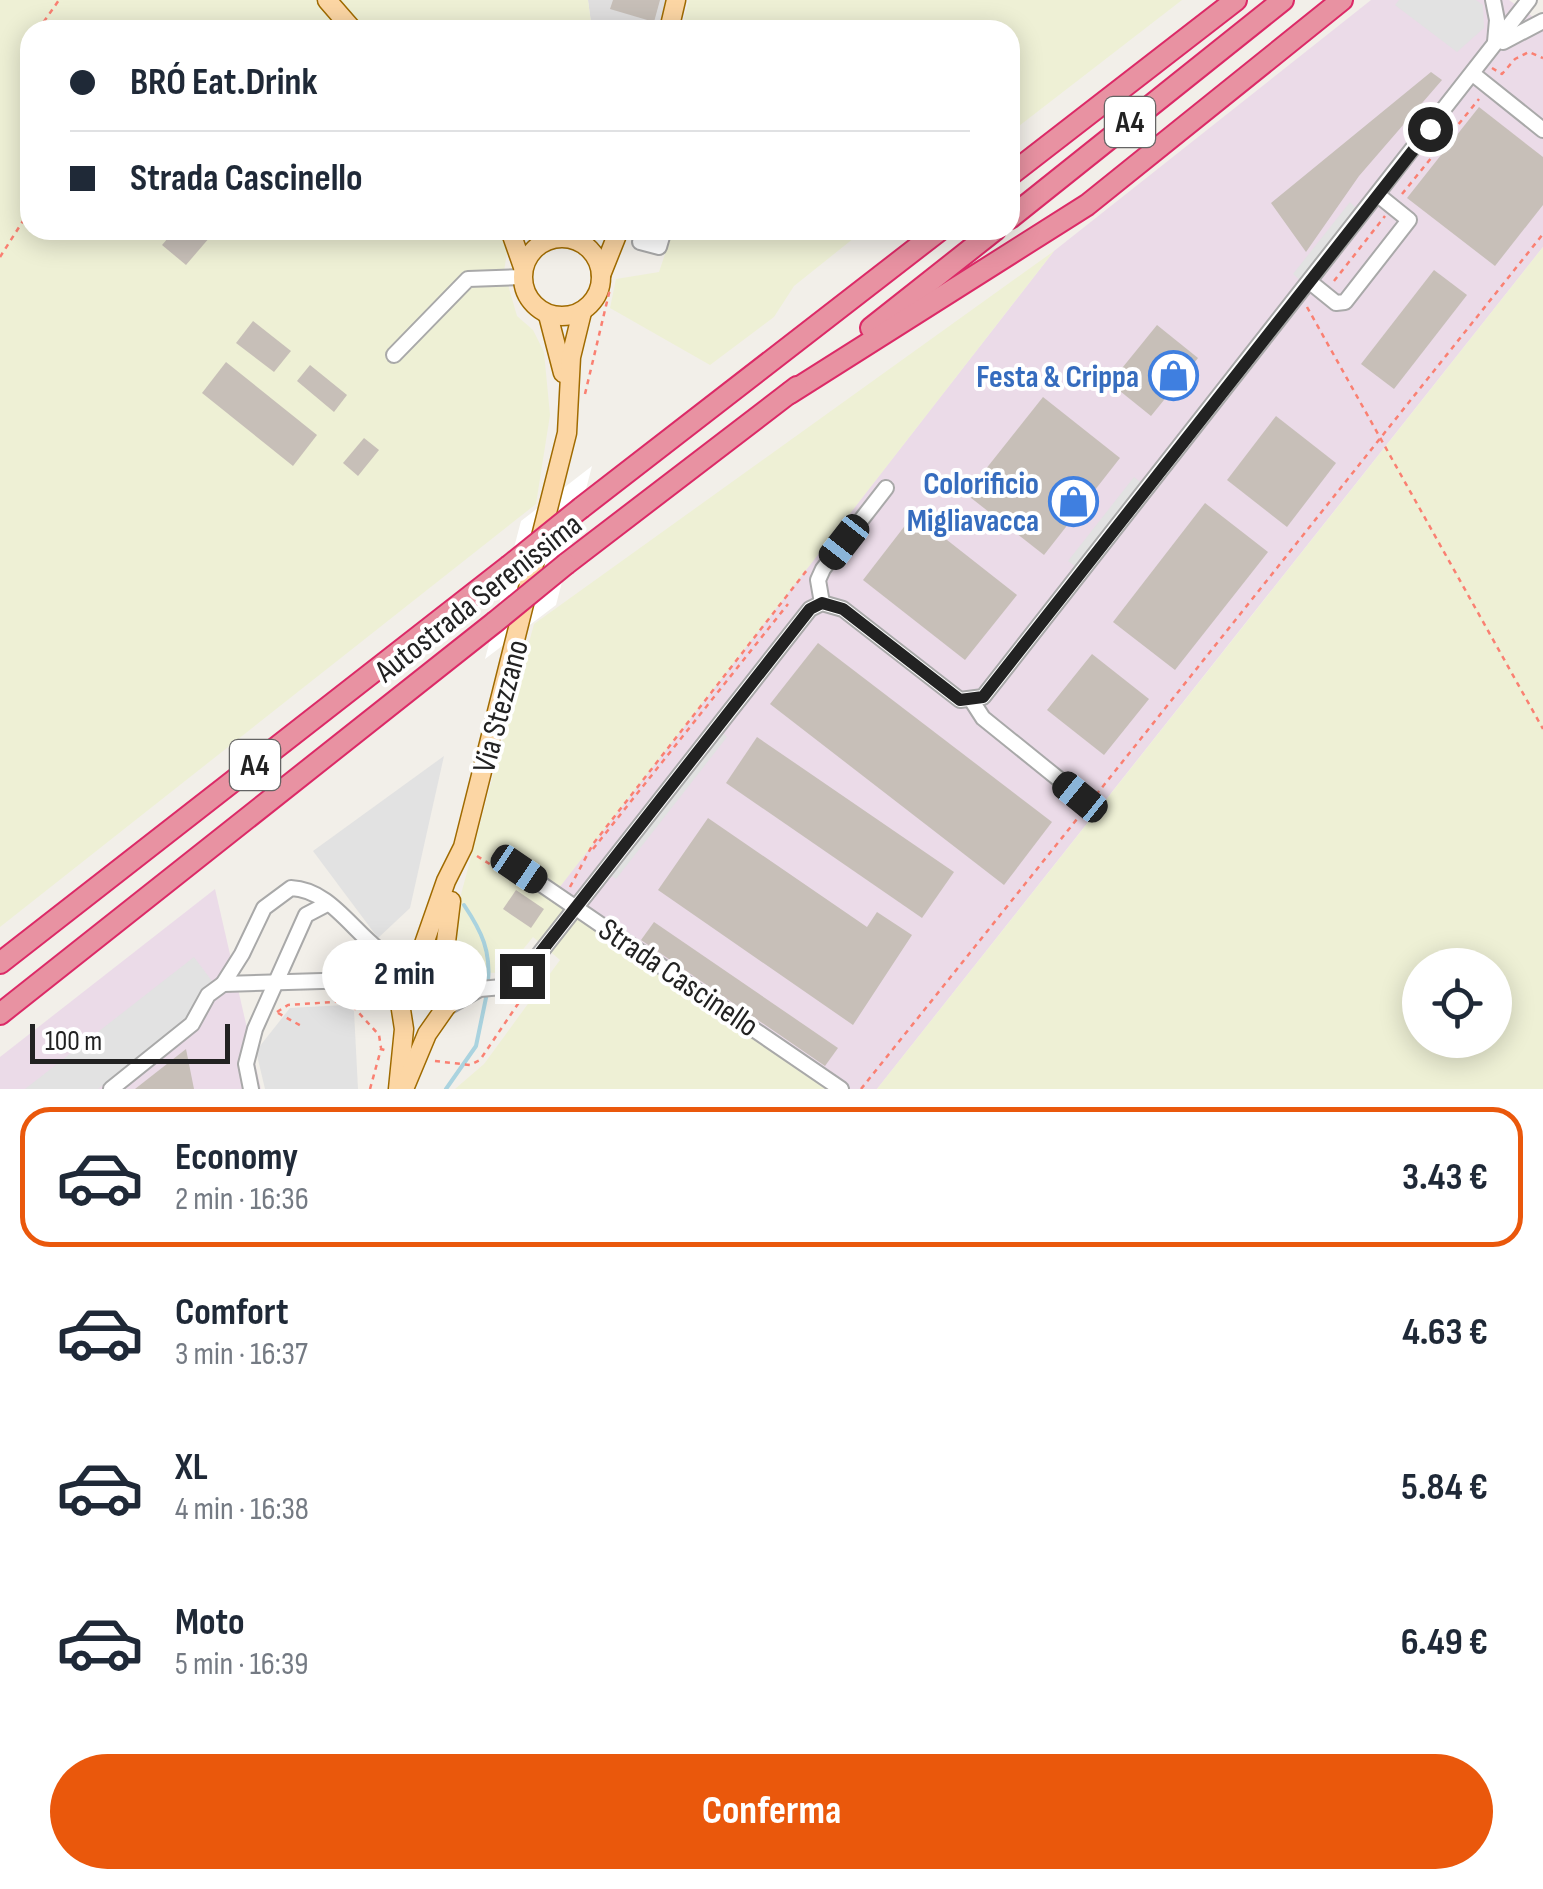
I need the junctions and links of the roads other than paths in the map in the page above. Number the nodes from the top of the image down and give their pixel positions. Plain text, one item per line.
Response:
1 (327, 0) edge
2 (1236, 0) edge
3 (1284, 0) edge
4 (1342, 0) edge
5 (1492, 0) edge
6 (1529, 0) edge
7 (344, 20) edge
8 (1543, 21) edge
9 (1494, 48) junction
10 (1473, 74) junction
11 (1543, 130) edge
12 (1020, 167) edge
13 (1378, 195) junction
14 (1020, 210) edge
15 (513, 240) edge
16 (548, 240) edge
17 (569, 240) edge
18 (616, 240) edge
19 (641, 240) edge
20 (662, 240) edge
21 (927, 240) edge
22 (981, 240) edge
23 (523, 272) junction
24 (607, 278) junction
25 (1310, 282) junction
26 (582, 312) junction
27 (548, 314) junction
28 (394, 356) dead end
29 (790, 393) junction
30 (567, 433) junction
31 (886, 488) dead end
32 (822, 603) junction
33 (972, 700) junction
34 (1080, 797) dead end
35 (461, 854) junction
36 (519, 869) road end
37 (570, 902) junction
38 (328, 904) junction
39 (370, 946) junction
40 (242, 954) junction
41 (413, 961) junction
42 (0, 963) edge
43 (451, 971) junction
44 (356, 980) junction
45 (276, 982) junction
46 (248, 983) junction
47 (223, 984) junction
48 (397, 988) junction
49 (480, 989) junction
50 (447, 1007) junction
51 (0, 1014) edge
52 (111, 1089) edge
53 (250, 1089) edge
54 (401, 1089) edge
55 (842, 1089) edge

1 - 7 main road
2 - 12 highway, A4
3 - 14 highway, A4
4 - 29 highway
5 - 9 street
6 - 9 street
8 - 9 street
9 - 10 street
10 - 11 street
10 - 13 street
13 - 25 street
13 - 25 street
15 - 23 main road, Via Stezzano
16 - 23 main road
17 - 24 main road
18 - 24 main road, Via Stezzano
19 - 20 street
21 - 42 highway, Autostrada Serenissima / A4, bridge
22 - 29 highway, Autostrada Serenissima / A4
23 - 27 main road, Via Stezzano
23 - 28 street
24 - 26 main road, Via Stezzano
25 - 33 street
26 - 27 main road
26 - 30 main road, Via Stezzano
27 - 30 main road, Via Stezzano
29 - 51 highway, Autostrada Serenissima / A4, bridge
30 - 35 main road, Via Stezzano
31 - 32 street
32 - 33 street
32 - 37 street
33 - 34 street
35 - 41 main road, Via Stezzano
35 - 43 main road, Via Stezzano
36 - 37 street
37 - 49 street, Strada Cascinello
37 - 55 street, Strada Cascinello
38 - 39 street
38 - 40 street
38 - 45 street
39 - 41 street
39 - 44 street
40 - 46 street
40 - 47 street
41 - 43 main road
41 - 48 main road, Via Stezzano
43 - 49 street
43 - 50 main road, Via Stezzano
44 - 45 street
44 - 48 street
45 - 46 street
45 - 53 street
46 - 47 street
47 - 52 street
48 - 50 main road
48 - 54 main road, Via Stezzano
49 - 50 street, Strada Cascinello
50 - 54 main road, Via Stezzano

